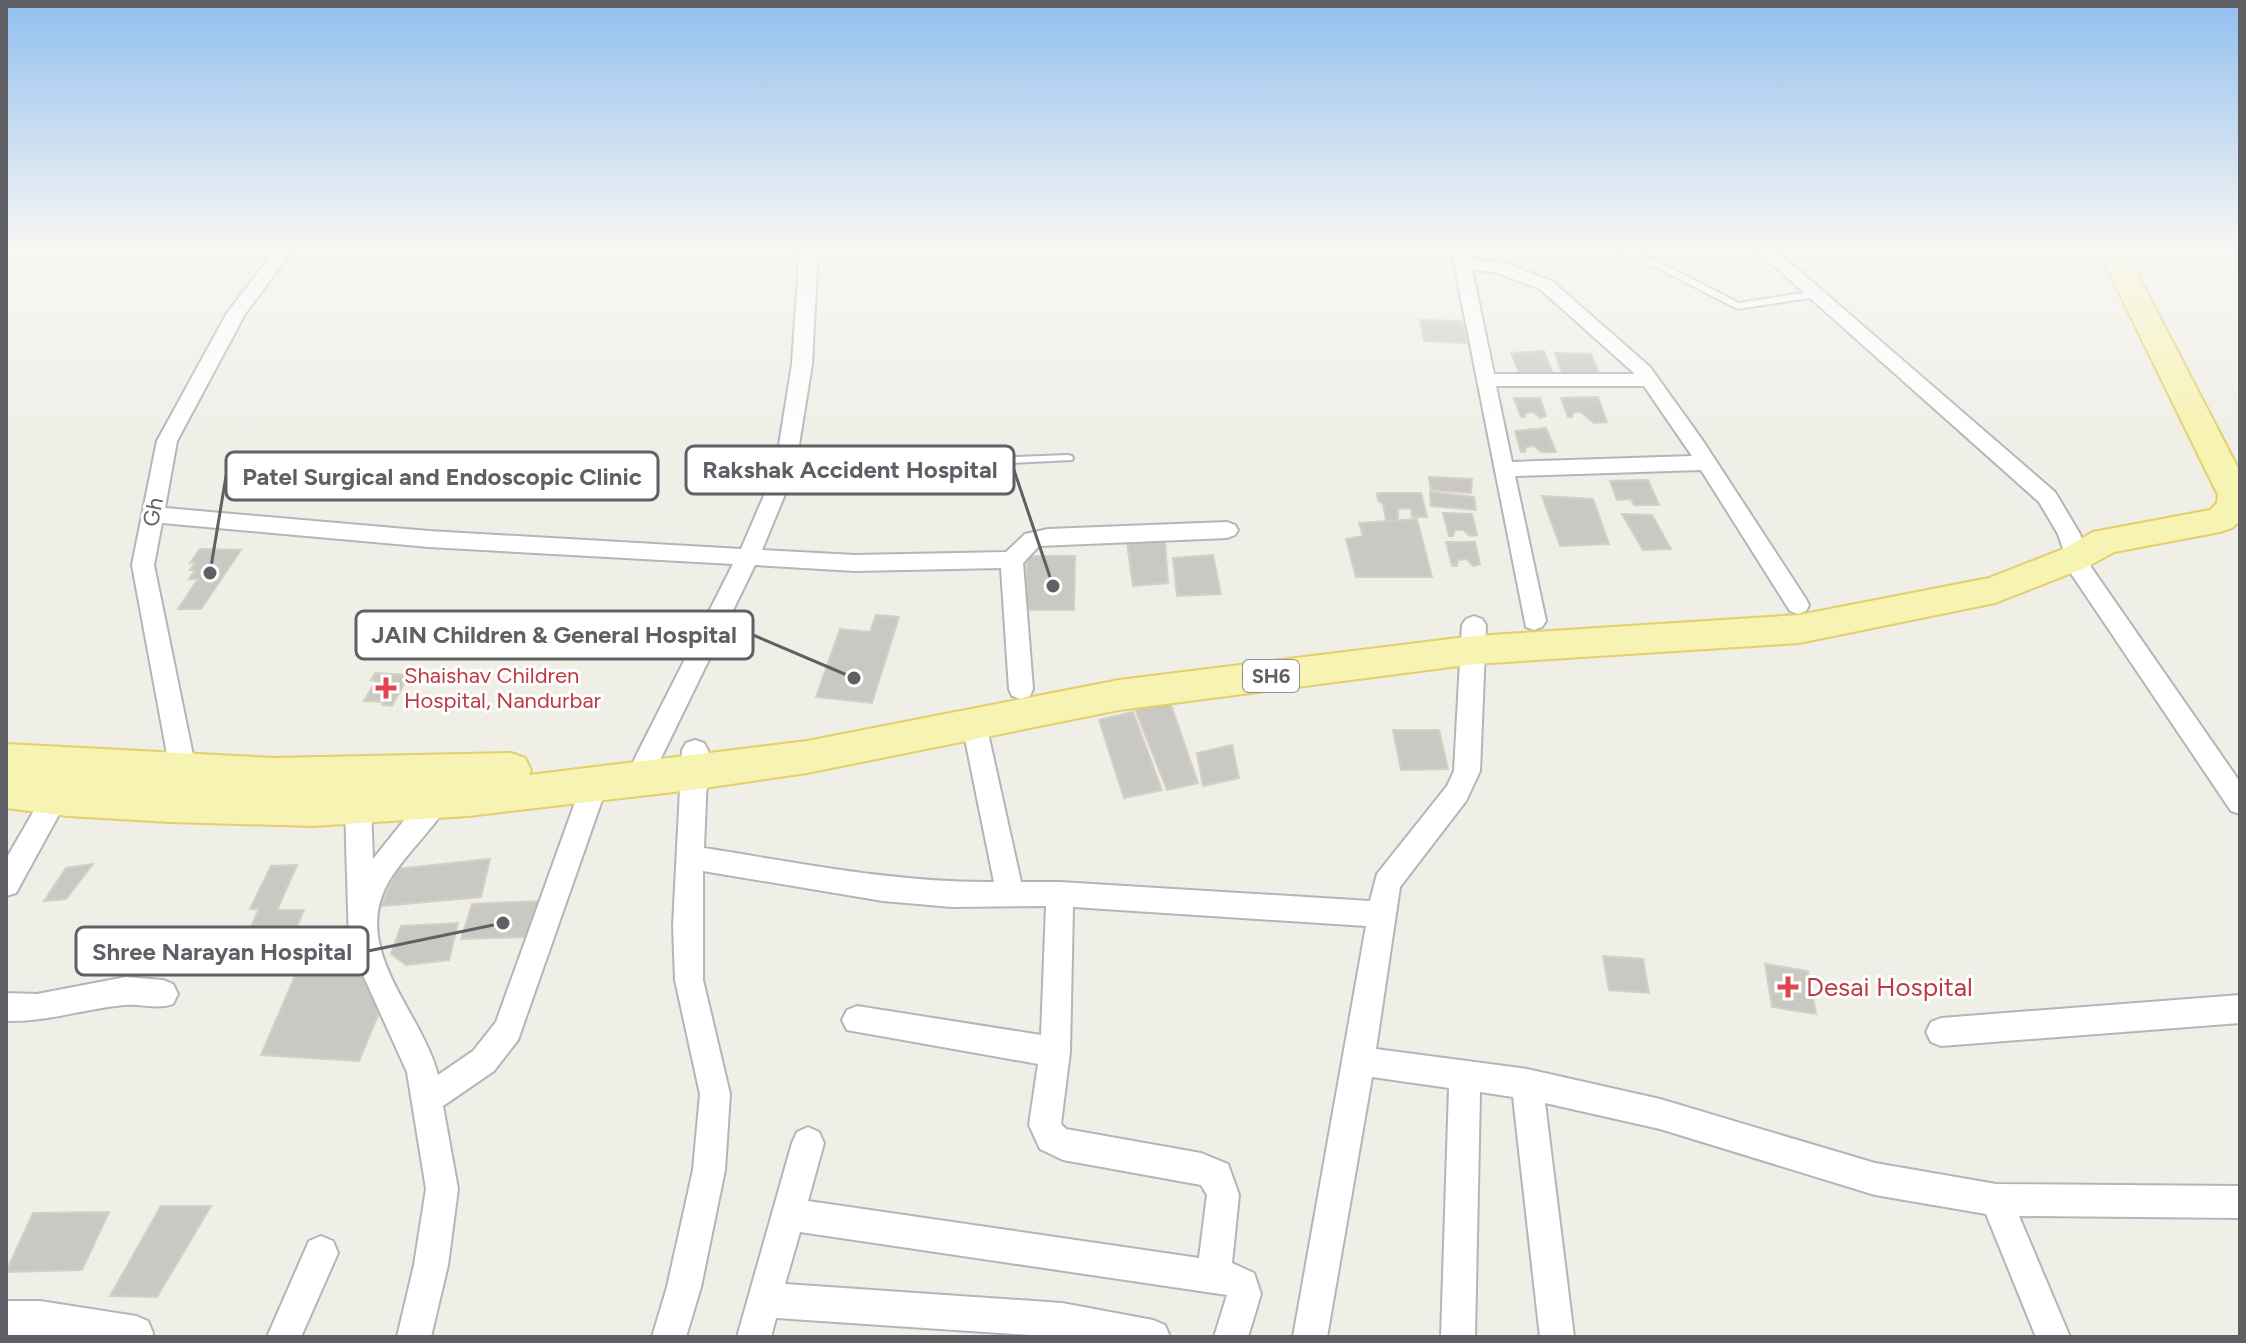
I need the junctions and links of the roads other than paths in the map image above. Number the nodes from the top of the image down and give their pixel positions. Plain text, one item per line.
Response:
1 (238, 311) edge
2 (805, 311) edge
3 (1471, 311) edge
4 (1574, 311) edge
5 (1834, 311) edge
6 (2125, 311) edge
7 (2138, 311) edge
8 (1485, 380) junction
9 (1649, 380) junction
10 (2197, 442) junction
11 (1068, 458) dead end
12 (1707, 463) junction
13 (1503, 469) junction
14 (785, 470) junction
15 (153, 515) junction
16 (2236, 520) edge
17 (1227, 530) dead end
18 (2072, 546) junction
19 (748, 557) junction
20 (1011, 561) junction
21 (1798, 605) junction
22 (1534, 621) junction
23 (1474, 637) junction
24 (1021, 689) junction
25 (974, 724) junction
26 (6, 761) edge
27 (693, 762) junction
28 (645, 768) junction
29 (183, 770) junction
30 (595, 783) junction
31 (445, 787) junction
32 (364, 790) junction
33 (6, 791) edge
34 (55, 798) junction
35 (2240, 803) edge
36 (170, 805) junction
37 (689, 857) junction
38 (6, 884) edge
39 (1060, 894) junction
40 (1010, 895) junction
41 (362, 913) junction
42 (1382, 914) junction
43 (163, 994) dead end
44 (6, 1007) edge
45 (2240, 1009) edge
46 (857, 1020) dead end
47 (1941, 1032) dead end
48 (1055, 1052) junction
49 (1360, 1061) junction
50 (1465, 1075) junction
51 (1527, 1084) junction
52 (428, 1098) junction
53 (808, 1143) dead end
54 (1996, 1200) junction
55 (2240, 1202) edge
56 (788, 1214) junction
57 (321, 1253) dead end
58 (1214, 1276) junction
59 (764, 1300) junction
60 (6, 1318) edge
61 (136, 1333) dead end
62 (284, 1337) edge
63 (414, 1337) edge
64 (669, 1337) edge
65 (754, 1337) edge
66 (1153, 1337) edge
67 (1231, 1337) edge
68 (1310, 1337) edge
69 (1458, 1337) edge
70 (1557, 1337) edge
71 (2053, 1337) edge

1 - 15 street, Gh
2 - 14 street
3 - 8 street
4 - 9 street
5 - 18 street
6 - 10 main road, SH6
7 - 10 main road, SH6
8 - 9 street
8 - 13 street
9 - 12 street
10 - 16 main road, SH6
10 - 18 main road, SH6
11 - 14 lane
12 - 13 street
12 - 21 street
13 - 22 street
14 - 19 street
15 - 19 street
15 - 29 street, Gh
16 - 18 main road, SH6
17 - 20 street
18 - 21 main road, SH6
18 - 23 main road, SH6
18 - 35 street
19 - 20 street
19 - 28 street
20 - 24 street
21 - 22 main road, SH6
22 - 23 main road, SH6
23 - 24 main road, SH6
23 - 25 main road, SH6
23 - 42 street
24 - 27 main road, SH6
25 - 27 main road, SH6
25 - 40 street
26 - 29 main road, SH6
27 - 28 main road, SH6
27 - 37 street
28 - 30 main road, SH6
28 - 31 main road, SH6
29 - 32 main road, SH6
29 - 36 street
30 - 31 main road, SH6
30 - 52 street
31 - 32 main road, SH6
31 - 41 street
32 - 36 main road, SH6
32 - 41 street
33 - 34 main road, SH6
34 - 36 main road, SH6
34 - 38 street
37 - 40 street
37 - 64 street
39 - 40 street
39 - 42 street
39 - 48 street
41 - 52 street
42 - 49 street
43 - 44 street
45 - 47 street
46 - 48 street
48 - 58 street
49 - 50 street
49 - 68 street
50 - 51 street
50 - 69 street
51 - 54 street
51 - 70 street
52 - 63 street
53 - 56 street
54 - 55 street
54 - 71 street
56 - 58 street
56 - 59 street
57 - 62 street
58 - 67 street
59 - 65 street
59 - 66 street
60 - 61 street

